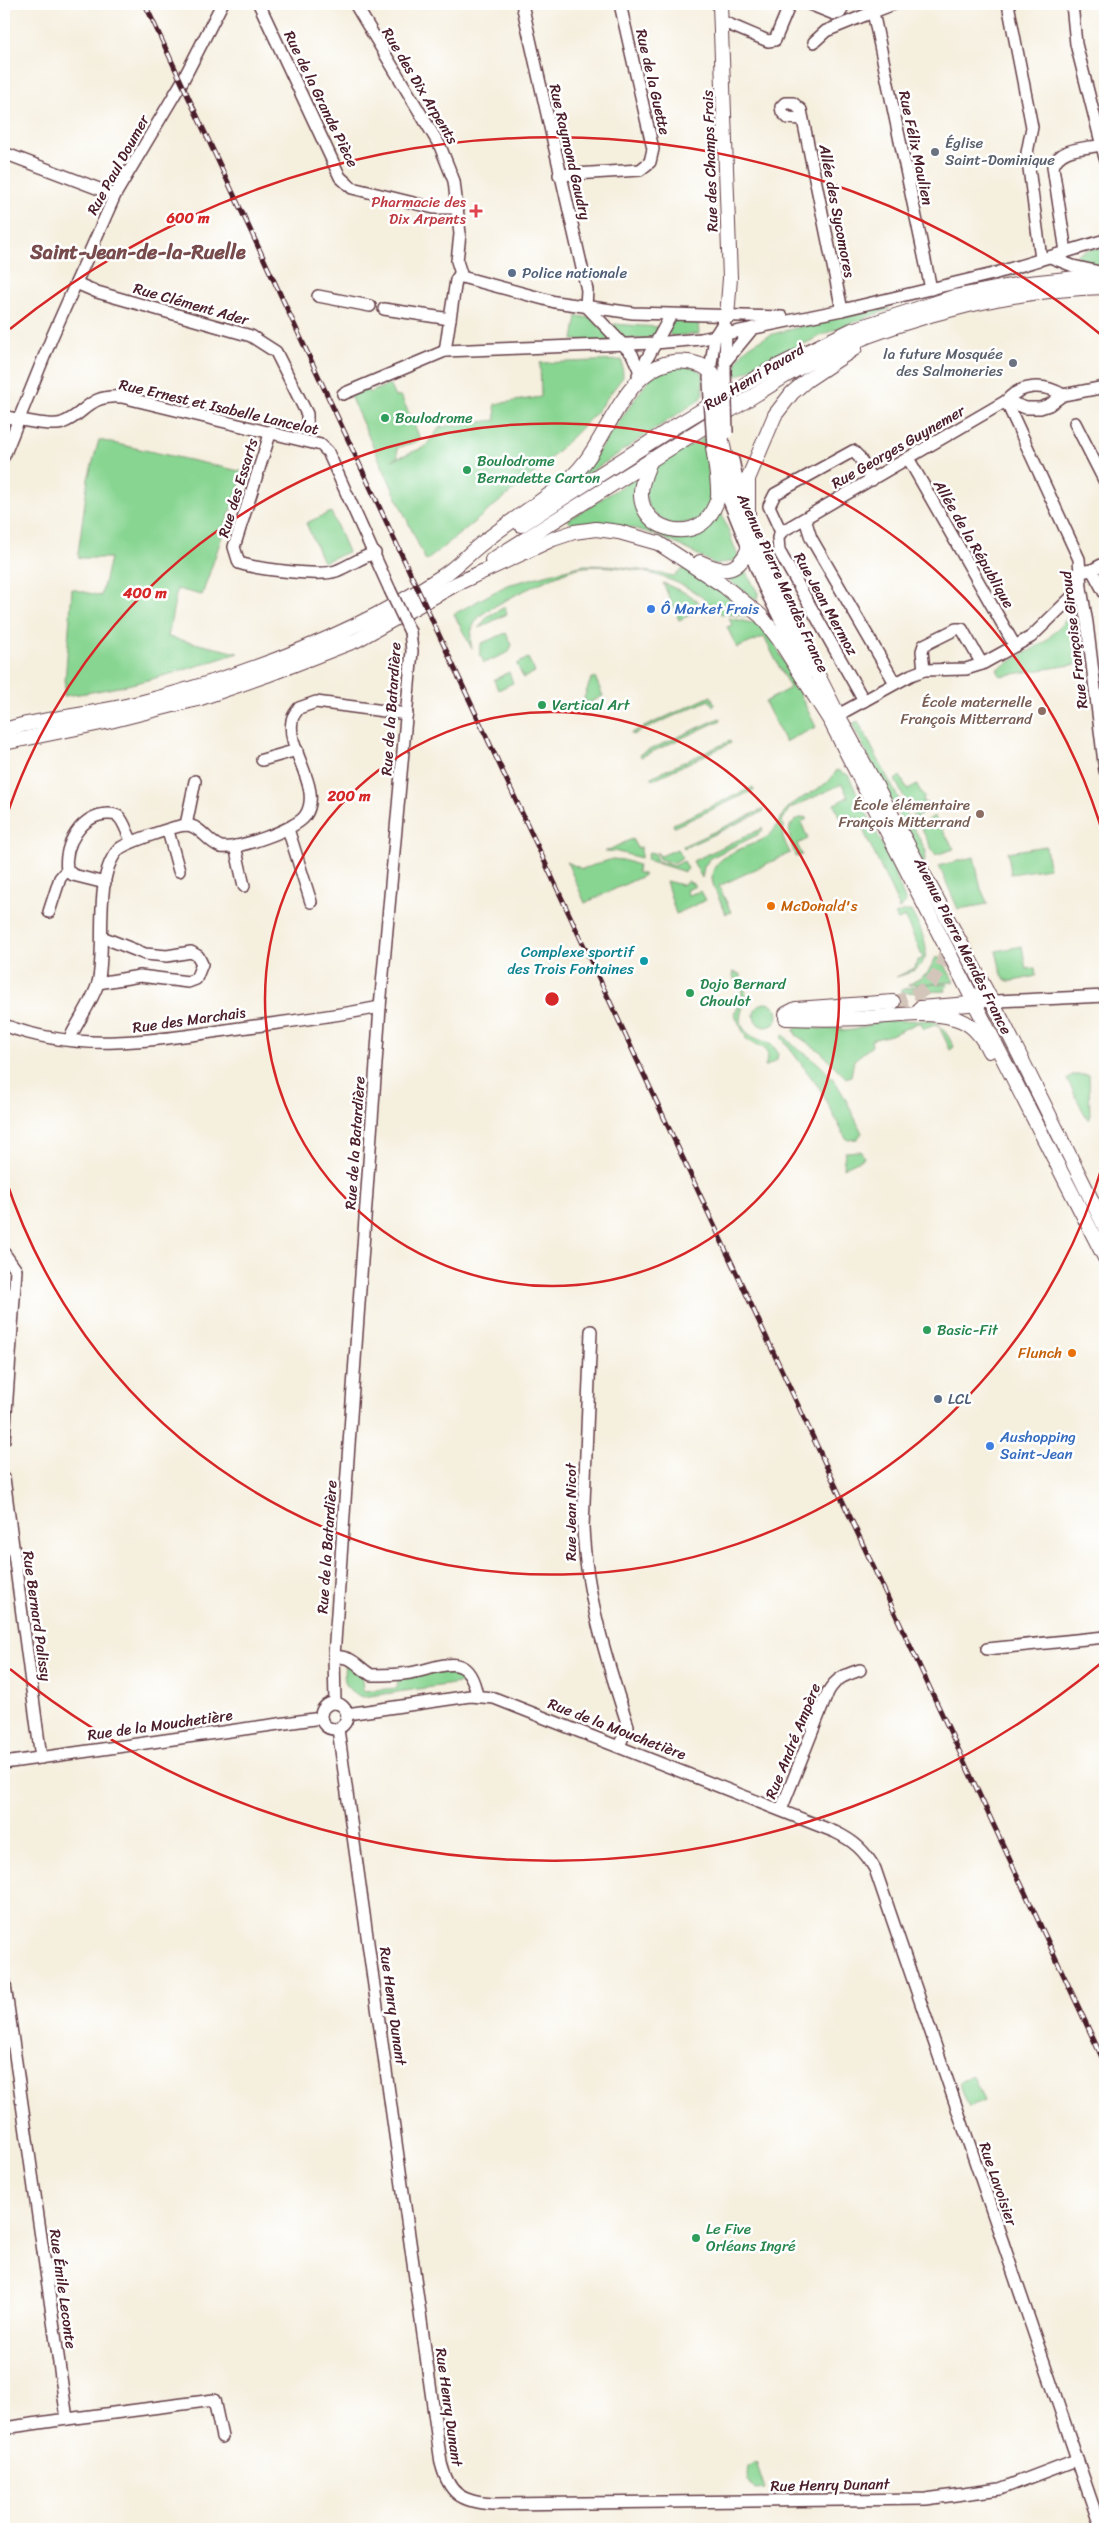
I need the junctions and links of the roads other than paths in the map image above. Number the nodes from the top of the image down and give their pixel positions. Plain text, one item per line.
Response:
1 (222, 4) edge
2 (259, 4) edge
3 (355, 4) edge
4 (522, 4) edge
5 (620, 4) edge
6 (720, 4) edge
7 (790, 4) edge
8 (809, 4) edge
9 (844, 4) edge
10 (894, 4) edge
11 (1008, 4) edge
12 (1072, 4) edge
13 (873, 12) junction
14 (721, 21) junction
15 (814, 42) dead end
16 (803, 119) dead end
17 (1102, 145) junction
18 (4, 153) edge
19 (1105, 158) edge
20 (559, 175) junction
21 (115, 195) junction
22 (458, 208) junction
23 (1105, 240) edge
24 (1071, 251) junction
25 (1046, 258) junction
26 (1078, 267) junction
27 (460, 274) junction
28 (1105, 274) edge
29 (76, 283) junction
30 (1105, 287) edge
31 (931, 289) junction
32 (318, 296) dead end
33 (370, 306) dead end
34 (586, 306) junction
35 (384, 309) dead end
36 (842, 310) junction
37 (671, 315) junction
38 (723, 317) junction
39 (806, 318) junction
40 (450, 320) junction
41 (753, 328) junction
42 (884, 331) junction
43 (720, 335) junction
44 (655, 343) junction
45 (623, 345) junction
46 (445, 351) junction
47 (640, 372) junction
48 (717, 372) junction
49 (1105, 387) edge
50 (630, 389) junction
51 (343, 394) dead end
52 (1063, 395) junction
53 (1006, 401) junction
54 (4, 416) edge
55 (19, 419) junction
56 (1075, 423) dead end
57 (308, 425) dead end
58 (271, 431) junction
59 (721, 441) junction
60 (4, 456) edge
61 (908, 458) junction
62 (651, 459) junction
63 (872, 480) junction
64 (1105, 482) edge
65 (805, 518) junction
66 (747, 522) junction
67 (781, 532) junction
68 (658, 543) junction
69 (748, 550) junction
70 (375, 553) junction
71 (1105, 563) edge
72 (456, 567) junction
73 (1092, 570) junction
74 (1080, 572) junction
75 (456, 584) junction
76 (1080, 588) junction
77 (390, 590) joint
78 (1105, 594) edge
79 (1015, 646) junction
80 (982, 664) junction
81 (924, 670) junction
82 (895, 683) junction
83 (864, 702) junction
84 (407, 714) junction
85 (834, 719) junction
86 (22, 724) junction
87 (4, 725) edge
88 (4, 730) edge
89 (4, 743) edge
90 (297, 750) junction
91 (262, 760) dead end
92 (866, 768) junction
93 (1105, 771) edge
94 (195, 781) dead end
95 (186, 825) junction
96 (288, 829) junction
97 (168, 831) junction
98 (132, 841) junction
99 (235, 846) junction
100 (67, 870) junction
101 (179, 871) dead end
102 (106, 883) junction
103 (244, 886) dead end
104 (311, 902) dead end
105 (49, 912) dead end
106 (939, 918) dead end
107 (102, 937) junction
108 (98, 983) junction
109 (982, 984) junction
110 (1105, 996) edge
111 (893, 1002) tunnel mouth
112 (975, 1002) junction
113 (992, 1002) junction
114 (380, 1007) junction
115 (802, 1018) junction
116 (4, 1025) edge
117 (69, 1040) junction
118 (1016, 1086) junction
119 (1105, 1228) edge
120 (4, 1253) edge
121 (1105, 1258) edge
122 (591, 1331) dead end
123 (4, 1440) edge
124 (4, 1478) edge
125 (1105, 1637) edge
126 (987, 1649) dead end
127 (334, 1656) junction
128 (860, 1670) dead end
129 (477, 1696) junction
130 (335, 1703) junction
131 (348, 1714) junction
132 (321, 1718) junction
133 (338, 1729) junction
134 (619, 1746) junction
135 (41, 1758) junction
136 (4, 1763) edge
137 (781, 1810) junction
138 (863, 1851) joint
139 (4, 1978) edge
140 (67, 2418) junction
141 (4, 2428) edge
142 (222, 2437) dead end
143 (1076, 2460) junction
144 (1101, 2529) edge

1 - 21 street, Rue Paul Doumer
2 - 22 street, Rue de la Grande Pièce
3 - 22 street, Rue des Dix Arpents
4 - 20 street, Rue Raymond Gaudry
5 - 20 street, Rue de la Guette
6 - 14 main road, Rue des Champs Frais
7 - 14 street
8 - 9 street
10 - 13 street
11 - 25 street
12 - 17 street
13 - 15 street
13 - 31 street, Rue Félix Maulien
14 - 38 main road, Rue des Champs Frais
16 - 36 street, Allée des Sycomores
17 - 19 street
17 - 24 street
18 - 21 street
20 - 34 street, Rue Raymond Gaudry
21 - 29 street, Rue Paul Doumer
22 - 27 street, Rue des Dix Arpents
23 - 24 street, Rue Henri Pavard
24 - 25 street, Rue Henri Pavard
24 - 26 street
25 - 26 street
25 - 31 street, Rue Henri Pavard
26 - 28 street
27 - 34 street, Rue Henri Pavard
27 - 40 street, Rue des Dix Arpents
28 - 72 main road, Rue Henri Pavard
29 - 55 street, Rue Paul Doumer
29 - 57 street, Rue Clément Ader
30 - 42 main road, Rue Henri Pavard
31 - 36 street, Rue Henri Pavard
32 - 33 street
34 - 37 street, Rue Henri Pavard
34 - 45 street
35 - 40 street
36 - 39 street, Rue Henri Pavard
37 - 38 street, Rue Henri Pavard
37 - 44 street
38 - 39 street, Rue Henri Pavard
38 - 43 street
39 - 41 street, Rue Henri Pavard
40 - 46 street, Rue des Dix Arpents
41 - 43 street, Rue Henri Pavard
41 - 48 street
42 - 62 main road, Rue Henri Pavard
42 - 66 main road
43 - 44 street, Rue Henri Pavard
43 - 48 street
43 - 48 street
44 - 45 street, Rue Henri Pavard
44 - 47 street
45 - 46 street, Rue Henri Pavard
45 - 47 street
46 - 51 street, Rue Henri Pavard
47 - 50 street
48 - 50 main road
48 - 59 main road, bridge
49 - 52 street
50 - 72 main road
52 - 53 street
52 - 53 street, Rue Georges Guynemer
53 - 61 street, Rue Georges Guynemer
53 - 74 street, Rue Françoise Giroud
54 - 55 street, Rue Ernest et Isabelle Lancelot
55 - 58 street, Rue Ernest et Isabelle Lancelot
55 - 60 street, Rue Paul Doumer
56 - 64 street
58 - 70 street, Rue Ernest et Isabelle Lancelot
58 - 70 street, Rue des Essarts
59 - 62 main road
59 - 66 main road, Avenue Pierre Mendès France
59 - 69 street, Avenue Pierre Mendès France
61 - 63 street, Rue Georges Guynemer
61 - 79 street, Allée de la République
62 - 75 main road, Rue Henri Pavard
63 - 65 street, Rue Georges Guynemer
63 - 67 street, Rue Jean Mermoz
65 - 67 street, Rue Georges Guynemer
65 - 82 street
66 - 69 main road
66 - 85 main road, Avenue Pierre Mendès France
67 - 83 street, Rue Jean Mermoz
68 - 69 main road
68 - 75 main road
68 - 85 main road
69 - 85 street, Avenue Pierre Mendès France
70 - 77 street, Rue Ernest et Isabelle Lancelot
71 - 73 street
72 - 86 main road
73 - 74 street
73 - 78 street
74 - 76 street, Rue Françoise Giroud
75 - 89 main road
76 - 79 street
76 - 93 street, Rue Françoise Giroud
77 - 84 street, Rue de la Batardière, bridge
79 - 80 street
80 - 81 street
80 - 81 street
81 - 82 street
82 - 83 street
83 - 85 street
84 - 90 street
84 - 114 street, Rue de la Batardière
85 - 92 main road, Avenue Pierre Mendès France
85 - 112 main road, Avenue Pierre Mendès France
86 - 87 main road
86 - 88 main road
90 - 91 street
90 - 96 street
92 - 106 main road
92 - 109 main road, Avenue Pierre Mendès France
94 - 95 street
95 - 97 street
95 - 99 street
96 - 99 street
96 - 104 street
97 - 98 street
97 - 101 street
98 - 100 street
98 - 102 street
99 - 103 street
100 - 102 street
100 - 105 street
102 - 107 street
107 - 108 street
107 - 108 street
108 - 117 street
109 - 112 main road
109 - 113 main road, Avenue Pierre Mendès France
110 - 113 street
111 - 115 main road
112 - 113 street
112 - 115 main road
112 - 118 main road, Avenue Pierre Mendès France
113 - 119 main road, Avenue Pierre Mendès France
114 - 117 street, Rue des Marchais
114 - 127 street, Rue de la Batardière
115 - 118 main road
116 - 117 street, Rue des Marchais
118 - 121 main road, Avenue Pierre Mendès France
120 - 123 street
122 - 134 street, Rue Jean Nicot
124 - 135 street, Rue Bernard Palissy
125 - 126 street
127 - 129 street
127 - 130 street, Rue de la Batardière
128 - 137 street, Rue André Ampère
129 - 131 street, Rue de la Mouchetière
129 - 134 street, Rue de la Mouchetière
130 - 131 street
130 - 132 street
131 - 133 street
132 - 133 street
132 - 135 street, Rue de la Mouchetière
133 - 143 street, Rue Henry Dunant
134 - 137 street, Rue de la Mouchetière
135 - 136 street, Rue de la Mouchetière
137 - 138 street, Rue de la Mouchetière
138 - 143 street, Rue Lavoisier
139 - 140 street, Rue Émile Leconte
140 - 141 street
140 - 142 street
143 - 144 street, Rue Lavoisier

